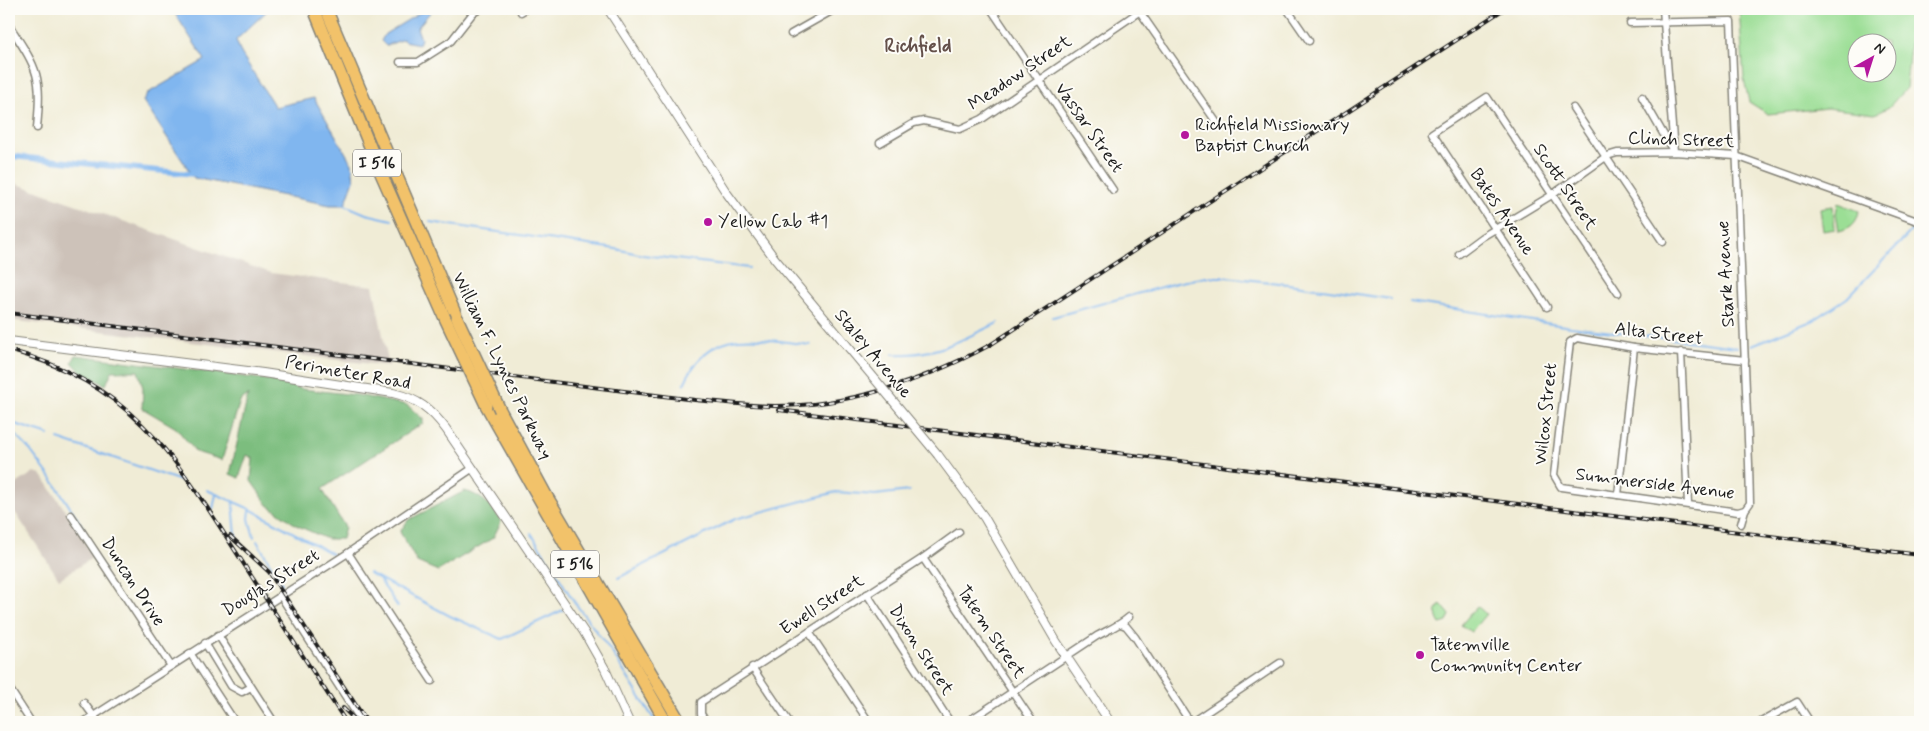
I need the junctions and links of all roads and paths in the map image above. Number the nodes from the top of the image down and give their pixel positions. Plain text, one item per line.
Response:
1 (314, 9) edge
2 (326, 9) edge
3 (480, 9) edge
4 (608, 9) edge
5 (835, 9) edge
6 (990, 9) edge
7 (1287, 9) edge
8 (1663, 9) edge
9 (1140, 10) edge
10 (1630, 23) dead end
11 (1663, 24) junction
12 (9, 25) edge
13 (791, 34) dead end
14 (1309, 41) dead end
15 (400, 62) dead end
16 (1038, 80) junction
17 (1642, 96) dead end
18 (1573, 108) dead end
19 (1217, 123) dead end
20 (37, 128) dead end
21 (1432, 133) joint
22 (880, 143) dead end
23 (1674, 152) junction
24 (1607, 156) junction
25 (1736, 156) junction
26 (1113, 190) dead end
27 (1552, 195) junction
28 (1920, 222) edge
29 (1495, 230) junction
30 (1663, 242) dead end
31 (1459, 254) dead end
32 (1618, 293) dead end
33 (1546, 307) dead end
34 (9, 341) edge
35 (1570, 342) joint
36 (1634, 348) junction
37 (1681, 352) junction
38 (1745, 360) junction
39 (473, 468) junction
40 (1561, 487) joint
41 (1618, 495) junction
42 (1688, 504) junction
43 (1745, 510) junction
44 (71, 515) dead end
45 (1741, 524) dead end
46 (959, 532) dead end
47 (348, 553) junction
48 (923, 558) junction
49 (867, 594) junction
50 (280, 596) junction
51 (1129, 617) dead end
52 (1120, 624) junction
53 (809, 632) junction
54 (218, 635) junction
55 (205, 643) junction
56 (190, 653) junction
57 (1066, 657) junction
58 (1280, 663) dead end
59 (171, 666) junction
60 (752, 667) junction
61 (432, 680) dead end
62 (251, 687) junction
63 (9, 688) edge
64 (1013, 692) junction
65 (84, 703) dead end
66 (93, 716) junction
67 (31, 722) edge
68 (84, 722) edge
69 (98, 722) edge
70 (235, 722) edge
71 (274, 722) edge
72 (362, 722) edge
73 (629, 722) edge
74 (666, 722) edge
75 (680, 722) edge
76 (706, 722) edge
77 (789, 722) edge
78 (869, 722) edge
79 (950, 722) edge
80 (966, 722) edge
81 (1033, 722) edge
82 (1110, 722) edge
83 (1191, 722) edge
84 (1761, 722) edge
85 (1810, 722) edge

1 - 74 highway, William F. Lynes Parkway / I 516, bridge
2 - 75 highway, William F. Lynes Parkway / I 516, bridge
3 - 15 street
4 - 57 street, Staley Avenue, bridge
5 - 13 street
6 - 16 street, Vassar Street
7 - 14 street
8 - 11 street
9 - 16 street, Meadow Street
9 - 19 street
10 - 11 street
11 - 23 street
11 - 25 street, Stark Avenue
12 - 20 street
16 - 22 street, Meadow Street
16 - 26 street, Vassar Street
17 - 23 street
18 - 24 street
21 - 27 street, Scott Street
21 - 29 street, Bates Avenue
23 - 24 street, Clinch Street
23 - 25 street, Clinch Street
24 - 27 street, Clinch Street
24 - 30 street
25 - 28 street, Clinch Street
25 - 38 street, Stark Avenue
27 - 29 street, Clinch Street
27 - 32 street, Scott Street
29 - 31 street, Clinch Street
29 - 33 street, Bates Avenue
34 - 39 street, Perimeter Road
35 - 36 street, Alta Street
35 - 40 street, Wilcox Street
36 - 37 street, Alta Street
36 - 41 street
37 - 38 street, Alta Street
37 - 42 street
38 - 43 street, Stark Avenue
39 - 47 street, Douglas Street
39 - 73 street, Perimeter Road
40 - 41 street, Summerside Avenue
41 - 42 street, Summerside Avenue
42 - 43 street, Summerside Avenue
43 - 45 street, Stark Avenue
44 - 59 street, Duncan Drive
46 - 48 street, Ewell Street
47 - 50 street, Douglas Street
47 - 61 street
48 - 49 street, Ewell Street
48 - 64 street, Tatem Street
49 - 53 street, Ewell Street
49 - 79 street, Dixon Street
50 - 54 street, Douglas Street
50 - 72 street
51 - 52 street
52 - 57 street
52 - 83 street
53 - 60 street, Ewell Street
53 - 78 street
54 - 55 street, Douglas Street
54 - 62 street
55 - 56 street, Douglas Street
55 - 62 street
56 - 59 street, Douglas Street
56 - 70 street
57 - 64 street
57 - 82 street, Staley Avenue
58 - 83 street
59 - 66 street, Douglas Street
60 - 76 street, Ewell Street
60 - 77 street
62 - 71 street
63 - 67 street
64 - 80 street
64 - 81 street, Tatem Street
65 - 66 street
66 - 68 street, Douglas Street
66 - 69 street
84 - 85 street

